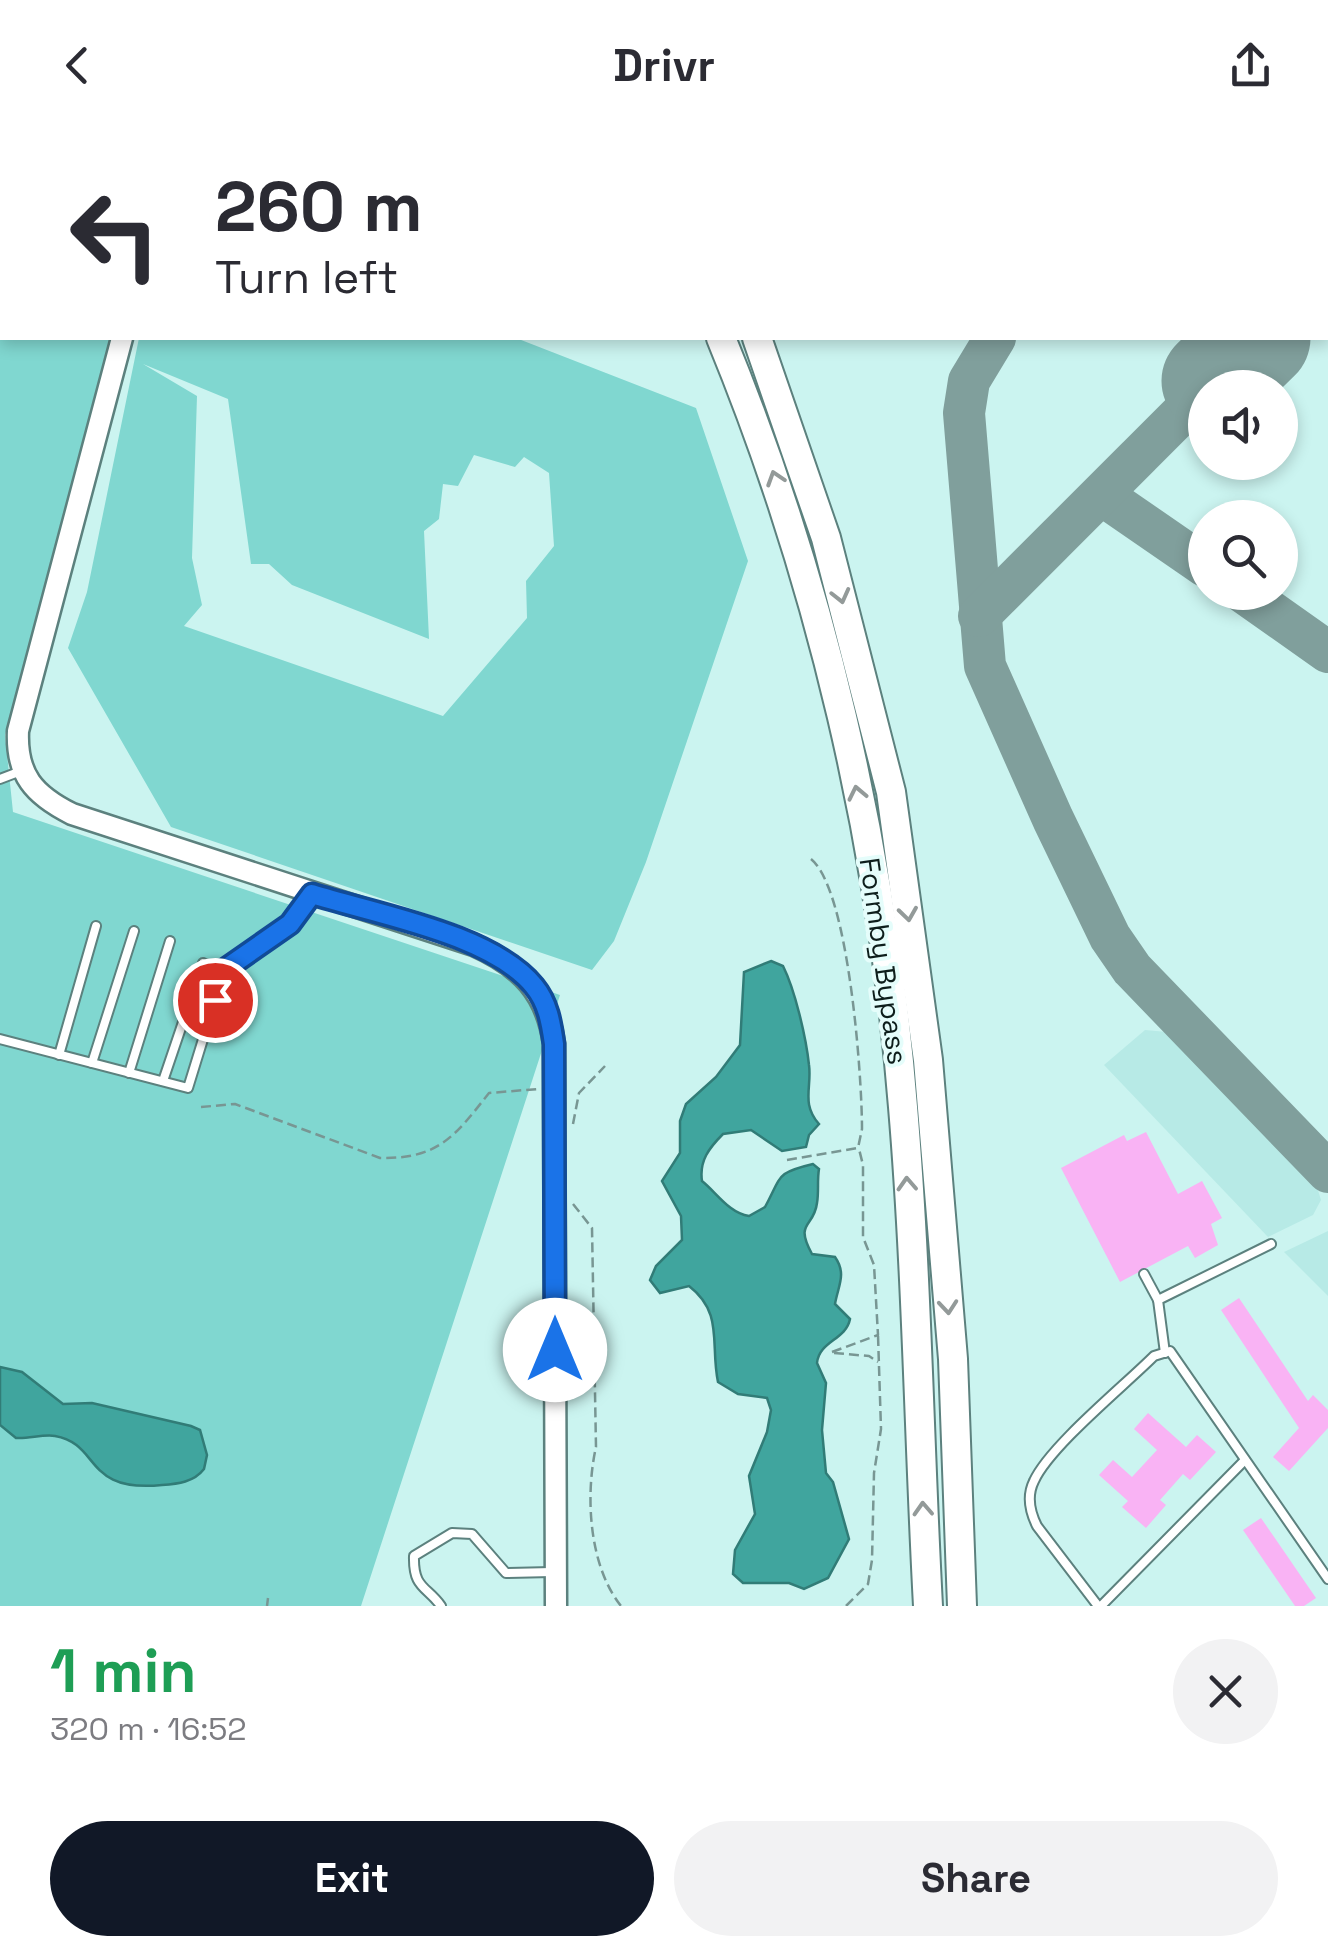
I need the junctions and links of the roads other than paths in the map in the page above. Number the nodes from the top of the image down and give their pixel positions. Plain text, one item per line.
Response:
1 (121, 340) edge
2 (723, 340) edge
3 (758, 340) edge
4 (21, 772) junction
5 (0, 779) edge
6 (312, 894) junction
7 (96, 926) dead end
8 (134, 932) dead end
9 (170, 941) dead end
10 (224, 970) junction
11 (0, 1040) edge
12 (59, 1054) junction
13 (92, 1063) junction
14 (130, 1073) junction
15 (162, 1081) junction
16 (1271, 1244) dead end
17 (1144, 1274) dead end
18 (1158, 1300) junction
19 (1164, 1353) junction
20 (1246, 1460) junction
21 (556, 1572) junction
22 (1328, 1579) edge
23 (441, 1606) edge
24 (556, 1606) edge
25 (928, 1606) edge
26 (962, 1606) edge
27 (1100, 1606) edge

1 - 4 street
25 -> 2 highway, Formby Bypass
3 -> 26 highway, Formby Bypass
4 - 5 lane
4 - 6 street
6 - 10 lane
6 - 21 street
7 - 12 lane
8 - 13 lane
9 - 14 lane
10 - 15 lane
10 - 15 lane
11 - 12 lane
12 - 13 lane
13 - 14 lane
14 - 15 lane
16 - 18 lane
17 - 18 lane
18 - 19 lane
19 - 20 lane
19 - 27 lane
20 - 22 lane
20 - 27 lane
21 - 23 lane
21 - 24 street

